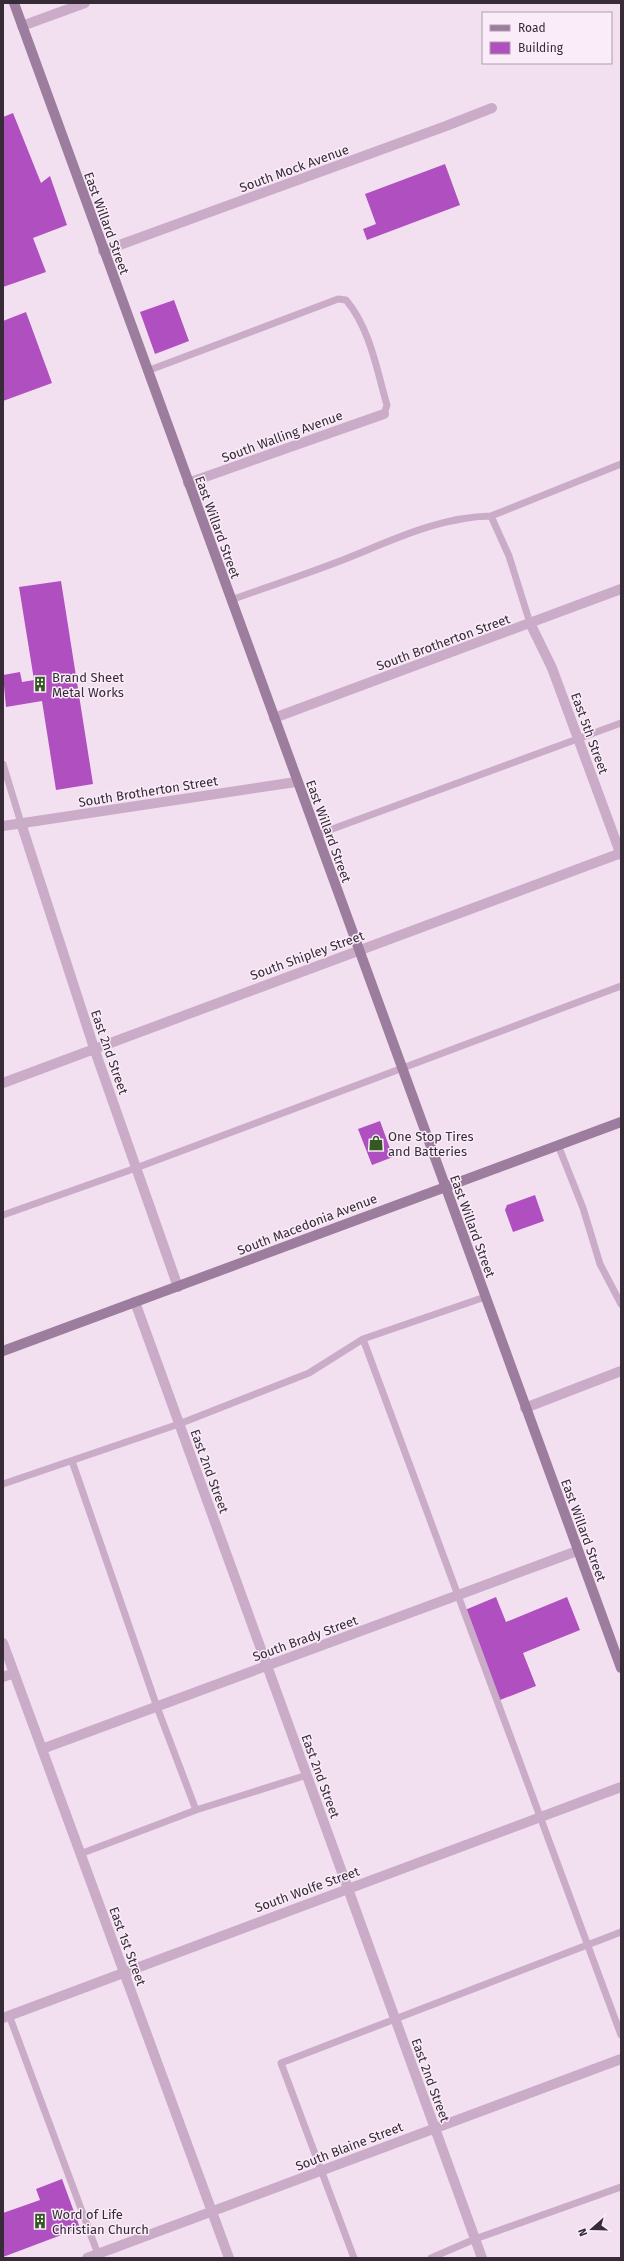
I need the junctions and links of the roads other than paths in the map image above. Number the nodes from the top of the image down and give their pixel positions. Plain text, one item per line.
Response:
1 (14, 3) edge
2 (85, 3) edge
3 (22, 26) junction
4 (492, 108) dead end
5 (103, 251) junction
6 (147, 372) junction
7 (384, 414) joint
8 (621, 464) edge
9 (188, 483) junction
10 (491, 516) junction
11 (621, 589) edge
12 (231, 600) junction
13 (530, 623) junction
14 (274, 718) junction
15 (621, 723) edge
16 (578, 739) junction
17 (3, 764) edge
18 (296, 782) junction
19 (21, 823) junction
20 (3, 826) edge
21 (316, 835) junction
22 (621, 854) edge
23 (359, 950) junction
24 (621, 986) edge
25 (94, 1048) junction
26 (402, 1069) junction
27 (3, 1083) edge
28 (621, 1122) edge
29 (558, 1145) junction
30 (136, 1168) junction
31 (445, 1187) junction
32 (3, 1216) edge
33 (178, 1287) junction
34 (485, 1298) junction
35 (135, 1302) junction
36 (621, 1304) edge
37 (364, 1339) junction
38 (3, 1351) edge
39 (621, 1371) edge
40 (525, 1408) junction
41 (179, 1424) junction
42 (72, 1461) junction
43 (3, 1484) edge
44 (577, 1551) junction
45 (458, 1595) junction
46 (3, 1643) edge
47 (620, 1664) edge
48 (267, 1666) junction
49 (14, 1673) junction
50 (3, 1677) edge
51 (157, 1707) junction
52 (42, 1749) junction
53 (306, 1775) junction
54 (621, 1787) edge
55 (196, 1810) junction
56 (541, 1816) junction
57 (80, 1854) junction
58 (348, 1888) junction
59 (621, 1932) edge
60 (588, 1945) junction
61 (124, 1972) junction
62 (5, 2015) edge
63 (395, 2019) junction
64 (621, 2035) edge
65 (621, 2059) edge
66 (434, 2127) junction
67 (321, 2170) junction
68 (621, 2187) edge
69 (212, 2212) junction
70 (475, 2239) junction
71 (99, 2256) edge
72 (87, 2258) edge
73 (229, 2258) edge
74 (354, 2258) edge
75 (430, 2258) edge
76 (482, 2258) edge

1 - 3 street, East Willard Street
2 - 3 street
3 - 5 street, East Willard Street
4 - 5 street, South Mock Avenue
5 - 6 street, East Willard Street
6 - 7 lane
6 - 9 street, East Willard Street
7 - 9 street, South Walling Avenue
8 - 10 lane
9 - 12 street, East Willard Street
10 - 12 lane
10 - 13 lane
11 - 13 street, South Brotherton Street
12 - 14 street, East Willard Street
13 - 14 street, South Brotherton Street
13 - 16 street, East 5th Street
14 - 18 street, East Willard Street
15 - 16 lane
16 - 21 lane
16 - 22 street, East 5th Street
17 - 19 lane
18 - 19 street, South Brotherton Street
18 - 21 street, East Willard Street
19 - 20 street, South Brotherton Street
19 - 25 street, East 2nd Street
21 - 23 street, East Willard Street
22 - 23 street, South Shipley Street
23 - 25 street, South Shipley Street
23 - 26 street, East Willard Street
24 - 26 lane
25 - 27 street, South Shipley Street
25 - 30 street, East 2nd Street
26 - 30 lane
26 - 31 street, East Willard Street
28 - 29 street, South Macedonia Avenue
29 - 31 street, South Macedonia Avenue
29 - 36 lane
30 - 32 lane
30 - 33 street, East 2nd Street
31 - 33 street, South Macedonia Avenue
31 - 34 street, East Willard Street
33 - 35 street, South Macedonia Avenue
34 - 37 lane
34 - 40 street, East Willard Street
35 - 38 street, South Macedonia Avenue
35 - 41 street, East 2nd Street
37 - 41 lane
37 - 45 lane
39 - 40 street
40 - 44 street, East Willard Street
41 - 42 lane
41 - 48 street, East 2nd Street
42 - 43 lane
42 - 51 lane
44 - 45 street, South Brady Street
44 - 47 street, East Willard Street
45 - 48 street, South Brady Street
45 - 56 lane
46 - 49 street, East 1st Street
48 - 51 street, South Brady Street
48 - 53 street, East 2nd Street
49 - 50 street
49 - 52 street, East 1st Street
51 - 52 street, South Brady Street
51 - 55 lane
52 - 57 street, East 1st Street
53 - 55 lane
53 - 58 street, East 2nd Street
54 - 56 street, South Wolfe Street
55 - 57 lane
56 - 58 street, South Wolfe Street
56 - 60 lane
57 - 61 street, East 1st Street
58 - 61 street, South Wolfe Street
58 - 63 street, East 2nd Street
59 - 60 lane
60 - 63 lane
60 - 64 lane
61 - 62 street, South Wolfe Street
61 - 69 street, East 1st Street
62 - 71 lane
63 - 66 street, East 2nd Street
63 - 67 lane
65 - 66 street, South Blaine Street
66 - 67 street, South Blaine Street
66 - 70 street, East 2nd Street
67 - 69 street, South Blaine Street
67 - 74 lane
68 - 70 lane
69 - 71 street, South Blaine Street
69 - 73 street, East 1st Street
70 - 75 lane
70 - 76 street, East 2nd Street
71 - 72 street, South Blaine Street

